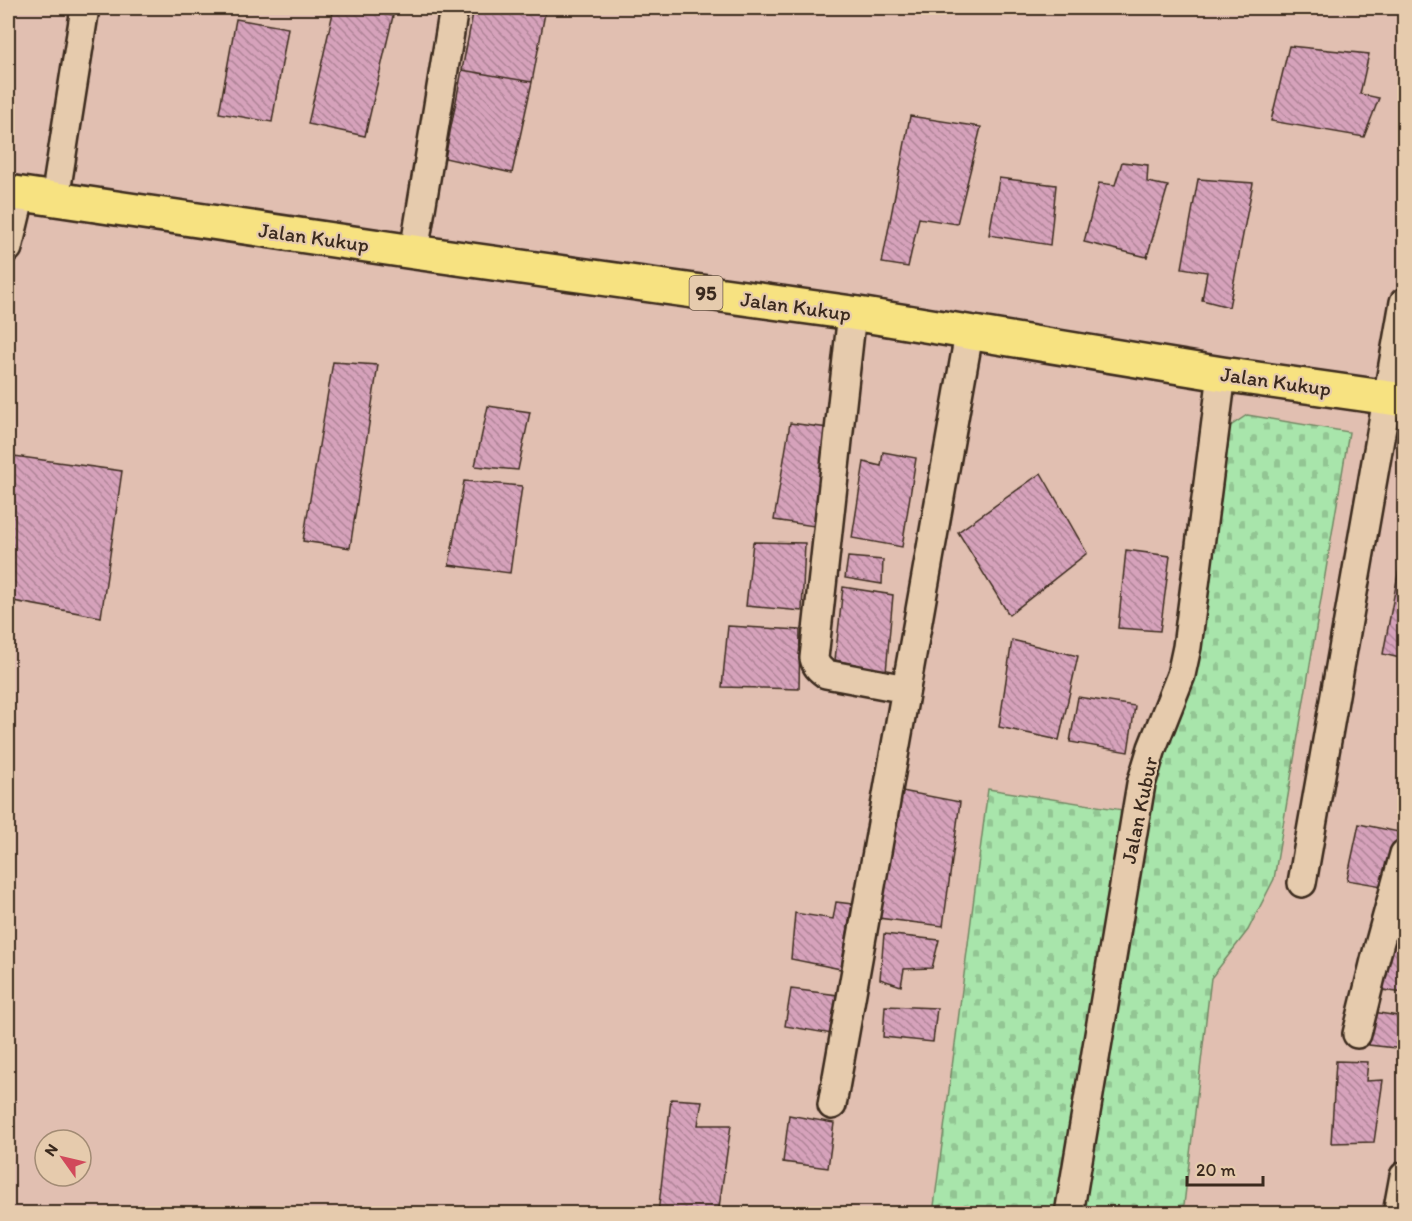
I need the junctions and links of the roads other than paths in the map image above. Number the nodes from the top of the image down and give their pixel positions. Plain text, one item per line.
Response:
1 (85, 8) edge
2 (454, 8) edge
3 (14, 193) edge
4 (55, 199) junction
5 (8, 248) edge
6 (414, 252) junction
7 (1404, 303) edge
8 (852, 313) junction
9 (969, 334) junction
10 (1222, 374) junction
11 (1397, 399) edge
12 (906, 689) junction
13 (1404, 854) edge
14 (1302, 883) dead end
15 (1357, 1034) dead end
16 (832, 1105) dead end
17 (1404, 1176) edge
18 (1070, 1214) edge
19 (1397, 1214) edge

1 - 4 street
2 - 6 street
3 - 4 main road, Jalan Kukup / 95
3 - 5 street
4 - 6 main road, Jalan Kukup / 95
6 - 8 main road, Jalan Kukup / 95
7 - 11 street
8 - 9 main road, Jalan Kukup / 95
8 - 12 street
9 - 10 main road, Jalan Kukup / 95
9 - 12 street
10 - 11 main road, Jalan Kukup / 95
10 - 18 street, Jalan Kubur
11 - 14 street
12 - 16 street
13 - 15 street
17 - 19 street

